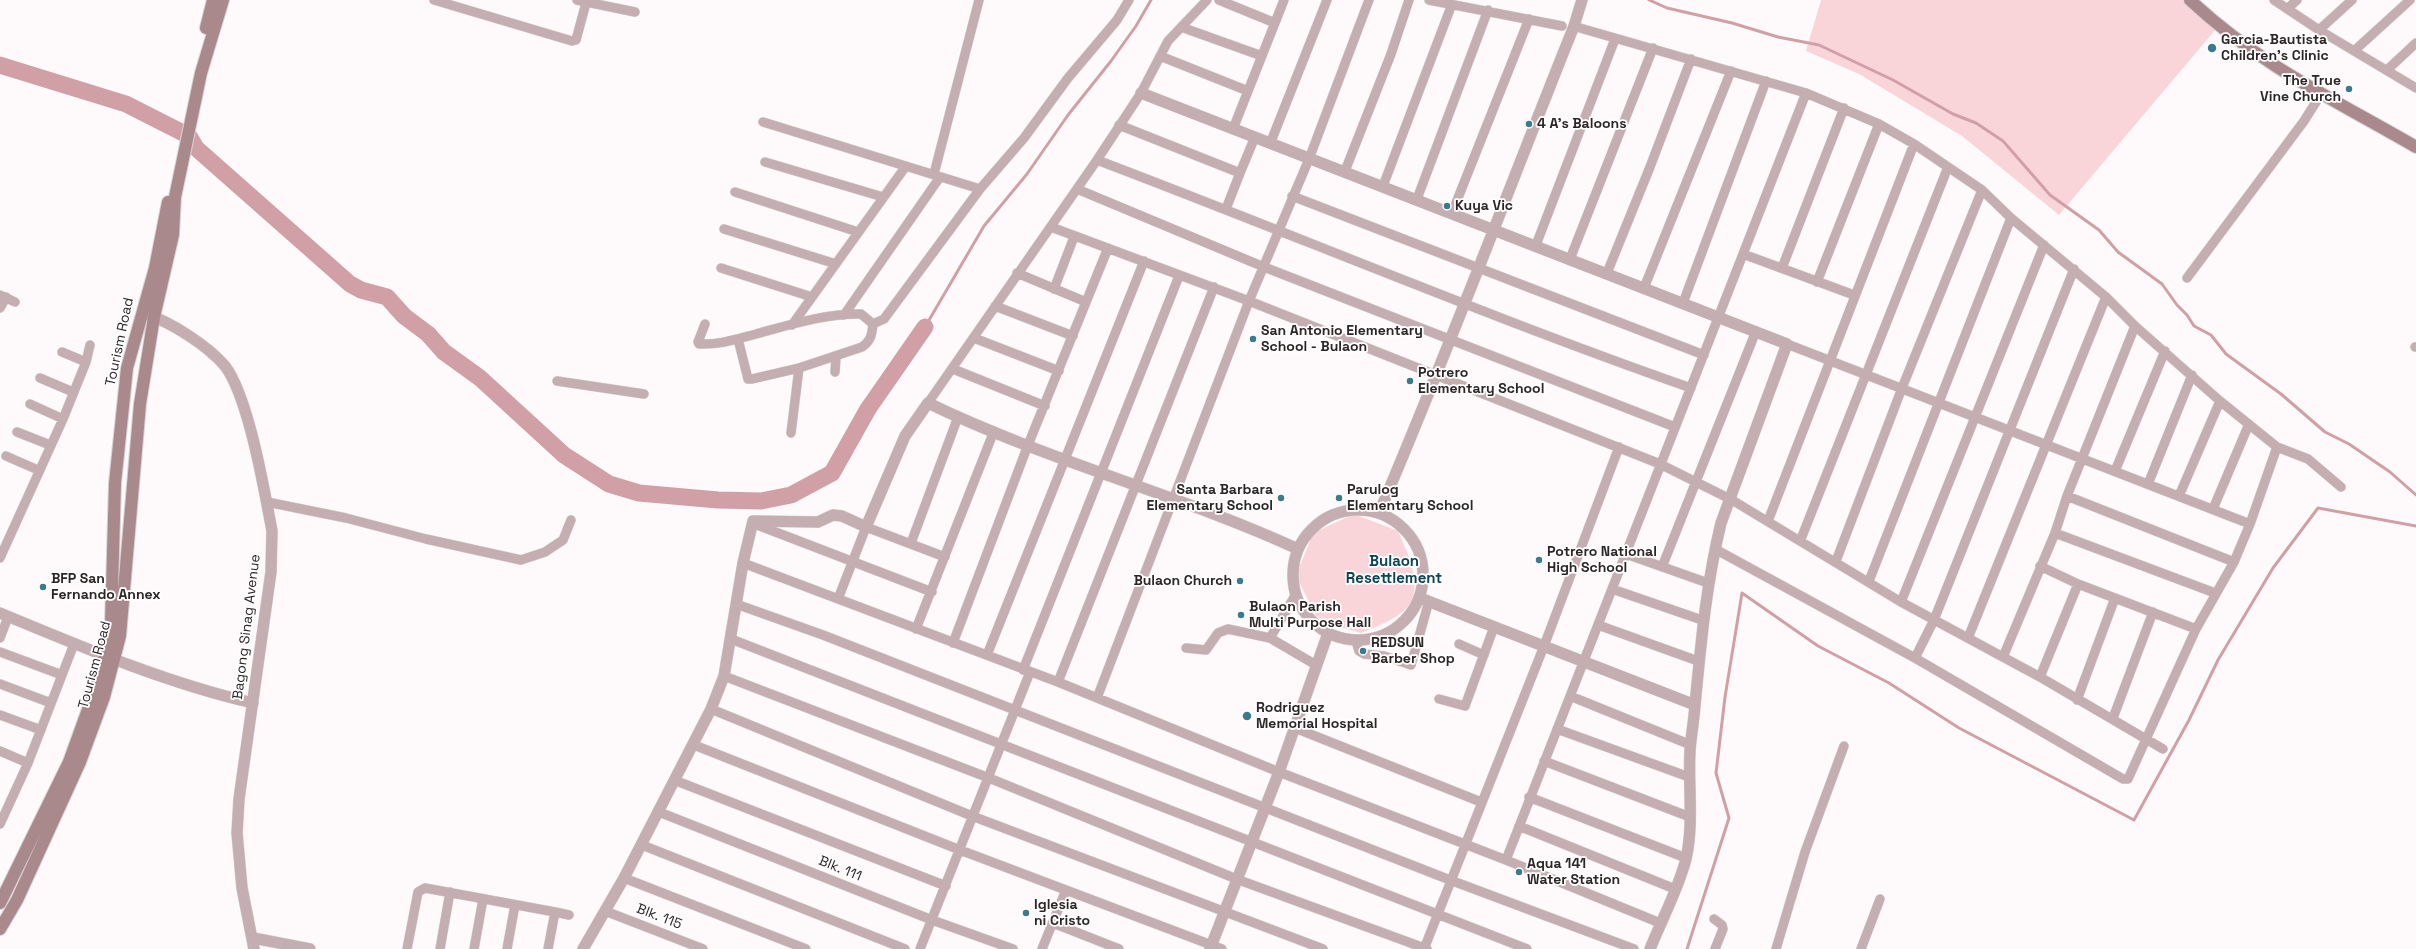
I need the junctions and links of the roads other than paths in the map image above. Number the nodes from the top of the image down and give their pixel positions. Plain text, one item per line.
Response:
1 (213, 0) edge
2 (222, 0) edge
3 (434, 0) edge
4 (979, 0) edge
5 (1129, 0) edge
6 (1207, 0) edge
7 (1219, 0) edge
8 (1284, 0) edge
9 (1327, 0) edge
10 (1369, 0) edge
11 (1409, 0) edge
12 (1429, 0) edge
13 (2190, 0) edge
14 (2274, 0) edge
15 (2296, 0) edge
16 (2352, 0) edge
17 (2410, 0) edge
18 (582, 1) edge
19 (1581, 3) edge
20 (1452, 4) junction
21 (2287, 8) junction
22 (1488, 10) junction
23 (635, 12) dead end
24 (1529, 19) junction
25 (1275, 23) junction
26 (1562, 26) dead end
27 (1181, 27) junction
28 (1580, 28) dead end
29 (2319, 30) junction
30 (1615, 39) junction
31 (2416, 42) edge
32 (1653, 48) junction
33 (2354, 51) junction
34 (1160, 56) junction
35 (1262, 56) junction
36 (1691, 59) junction
37 (1731, 70) junction
38 (2387, 70) junction
39 (1766, 81) junction
40 (196, 82) junction
41 (2416, 88) edge
42 (1248, 92) junction
43 (1141, 93) junction
44 (1806, 93) junction
45 (2321, 94) junction
46 (1844, 108) junction
47 (763, 122) dead end
48 (1879, 124) junction
49 (1119, 125) junction
50 (1233, 129) junction
51 (1255, 138) junction
52 (1270, 144) junction
53 (1914, 144) junction
54 (2416, 148) edge
55 (1309, 159) junction
56 (1097, 160) junction
57 (765, 162) dead end
58 (906, 166) junction
59 (1948, 167) junction
60 (1345, 171) junction
61 (1240, 173) junction
62 (937, 176) junction
63 (1383, 186) junction
64 (980, 189) junction
65 (1077, 189) junction
66 (1982, 190) junction
67 (735, 192) dead end
68 (172, 196) junction
69 (1292, 196) junction
70 (883, 197) junction
71 (1417, 199) junction
72 (1226, 209) junction
73 (1452, 213) junction
74 (2011, 218) junction
75 (1051, 227) junction
76 (724, 229) dead end
77 (1493, 229) junction
78 (1278, 230) junction
79 (858, 232) junction
80 (1074, 237) junction
81 (2044, 244) junction
82 (1536, 245) junction
83 (1108, 248) junction
84 (1743, 254) junction
85 (1570, 258) junction
86 (1144, 261) junction
87 (836, 264) junction
88 (1264, 267) junction
89 (1478, 267) junction
90 (721, 268) dead end
91 (1782, 268) junction
92 (2074, 268) junction
93 (1017, 273) junction
94 (1607, 273) junction
95 (1179, 276) junction
96 (2188, 278) dead end
97 (1817, 282) junction
98 (1214, 288) junction
99 (1644, 288) junction
100 (1054, 289) junction
101 (1854, 295) junction
102 (3, 296) edge
103 (2106, 296) junction
104 (812, 297) junction
105 (1249, 301) junction
106 (15, 302) dead end
107 (1086, 302) junction
108 (1684, 303) junction
109 (1465, 304) junction
110 (995, 306) junction
111 (0, 308) edge
112 (141, 312) junction
113 (844, 315) junction
114 (154, 316) junction
115 (1719, 317) junction
116 (705, 324) dead end
117 (873, 324) junction
118 (792, 325) junction
119 (2135, 326) junction
120 (1756, 331) junction
121 (1073, 336) junction
122 (974, 338) junction
123 (738, 339) junction
124 (1451, 340) junction
125 (1787, 344) junction
126 (90, 345) dead end
127 (2164, 351) junction
128 (62, 352) dead end
129 (1704, 355) junction
130 (836, 357) junction
131 (1829, 359) junction
132 (86, 362) junction
133 (800, 368) junction
134 (953, 369) junction
135 (1059, 371) junction
136 (834, 372) dead end
137 (1865, 374) junction
138 (2192, 375) junction
139 (1437, 377) junction
140 (40, 378) dead end
141 (557, 381) dead end
142 (1691, 388) junction
143 (1902, 388) junction
144 (73, 392) junction
145 (644, 394) dead end
146 (2220, 401) junction
147 (1938, 402) junction
148 (928, 403) junction
149 (30, 404) dead end
150 (1045, 406) junction
151 (1974, 416) junction
152 (958, 417) junction
153 (63, 418) junction
154 (2249, 424) junction
155 (1675, 427) junction
156 (2009, 430) junction
157 (994, 431) junction
158 (17, 432) dead end
159 (791, 433) dead end
160 (2047, 444) junction
161 (50, 445) junction
162 (1028, 445) junction
163 (1620, 447) junction
164 (2277, 447) junction
165 (6, 456) dead end
166 (1065, 459) junction
167 (2084, 459) junction
168 (1660, 464) junction
169 (38, 470) junction
170 (2115, 471) junction
171 (1100, 472) junction
172 (1697, 482) junction
173 (2148, 484) junction
174 (1135, 485) junction
175 (2341, 487) dead end
176 (2067, 496) junction
177 (2179, 496) junction
178 (1173, 498) junction
179 (1732, 500) junction
180 (267, 502) junction
181 (2213, 509) junction
182 (1379, 513) junction
183 (572, 520) dead end
184 (1768, 521) junction
185 (752, 523) junction
186 (2250, 524) junction
187 (866, 527) junction
188 (2055, 533) junction
189 (1801, 539) junction
190 (4, 542) edge
191 (910, 542) junction
192 (1298, 549) junction
193 (1715, 549) junction
194 (1626, 554) junction
195 (945, 557) junction
196 (0, 558) edge
197 (853, 560) junction
198 (1836, 561) junction
199 (743, 562) junction
200 (2234, 562) junction
201 (2040, 566) junction
202 (1662, 567) junction
203 (1869, 581) junction
204 (1708, 583) junction
205 (2078, 584) junction
206 (1612, 589) junction
207 (932, 592) junction
208 (2215, 593) junction
209 (1296, 594) junction
210 (2115, 598) junction
211 (838, 599) junction
212 (1425, 600) junction
213 (1901, 602) junction
214 (736, 604) junction
215 (2153, 612) junction
216 (4, 615) edge
217 (1702, 620) junction
218 (1934, 620) junction
219 (1598, 625) junction
220 (1494, 627) junction
221 (916, 629) junction
222 (2196, 629) junction
223 (1327, 636) junction
224 (0, 638) edge
225 (1270, 638) junction
226 (1968, 638) junction
227 (731, 639) junction
228 (1356, 641) junction
229 (953, 643) junction
230 (74, 644) junction
231 (1459, 644) dead end
232 (1544, 646) junction
233 (1186, 648) dead end
234 (0, 652) edge
235 (987, 655) junction
236 (1484, 655) junction
237 (2003, 657) junction
238 (110, 658) junction
239 (1915, 658) junction
240 (1698, 661) junction
241 (1583, 662) junction
242 (1316, 665) junction
243 (1026, 671) junction
244 (62, 675) junction
245 (724, 676) junction
246 (2040, 677) junction
247 (1058, 682) junction
248 (0, 684) edge
249 (1570, 696) junction
250 (1097, 698) junction
251 (1439, 699) dead end
252 (2076, 700) junction
253 (51, 703) junction
254 (254, 703) junction
255 (1695, 706) junction
256 (712, 709) junction
257 (1014, 711) junction
258 (0, 715) edge
259 (2113, 718) junction
260 (1295, 728) junction
261 (1557, 728) junction
262 (41, 730) junction
263 (2147, 740) junction
264 (1002, 744) junction
265 (1691, 745) junction
266 (694, 746) junction
267 (1844, 746) dead end
268 (2163, 749) dead end
269 (0, 751) edge
270 (1544, 761) junction
271 (28, 763) junction
272 (1279, 772) junction
273 (1689, 777) junction
274 (989, 778) junction
275 (674, 780) junction
276 (1529, 797) junction
277 (1481, 802) junction
278 (1265, 806) junction
279 (659, 812) junction
280 (972, 816) junction
281 (1690, 817) junction
282 (0, 824) edge
283 (1519, 826) junction
284 (1251, 841) junction
285 (642, 845) junction
286 (1464, 846) junction
287 (960, 850) junction
288 (1686, 858) junction
289 (1506, 860) junction
290 (624, 878) junction
291 (1239, 880) junction
292 (1450, 880) junction
293 (946, 886) junction
294 (1066, 890) junction
295 (1675, 890) junction
296 (450, 892) junction
297 (483, 899) junction
298 (1880, 899) dead end
299 (0, 904) edge
300 (515, 905) junction
301 (1225, 910) junction
302 (605, 911) junction
303 (555, 912) junction
304 (1437, 914) junction
305 (569, 915) dead end
306 (1714, 919) dead end
307 (932, 920) junction
308 (1660, 923) junction
309 (1053, 924) junction
310 (0, 930) edge
311 (254, 943) edge
312 (1211, 947) edge
313 (292, 948) edge
314 (310, 949) edge
315 (407, 949) edge
316 (440, 949) edge
317 (474, 949) edge
318 (507, 949) edge
319 (548, 949) edge
320 (583, 949) edge
321 (703, 949) edge
322 (806, 949) edge
323 (905, 949) edge
324 (920, 949) edge
325 (1013, 949) edge
326 (1042, 949) edge
327 (1119, 949) edge
328 (1222, 949) edge
329 (1323, 949) edge
330 (1425, 949) edge
331 (1527, 949) edge
332 (1634, 949) edge
333 (1650, 949) edge
334 (1715, 949) edge
335 (1776, 949) edge
336 (1861, 949) edge

1 - 40 main road
2 - 40 main road
3 - 18 street
4 - 62 street
5 - 64 street
6 - 27 street
7 - 25 street
8 - 25 street
9 - 52 street
10 - 55 street
11 - 60 street
12 - 20 street
13 - 45 main road
14 - 21 street
15 - 21 street
16 - 29 street
17 - 33 street
18 - 23 street
19 - 77 street
20 - 22 street
20 - 63 street
21 - 29 street
22 - 24 street
22 - 71 street
24 - 26 street
24 - 73 street
25 - 35 street
27 - 34 street
27 - 35 street
28 - 30 street
29 - 33 street
30 - 32 street
30 - 82 street
31 - 38 street
32 - 36 street
32 - 85 street
33 - 38 street
34 - 42 street
34 - 43 street
35 - 42 street
36 - 37 street
36 - 94 street
37 - 39 street
37 - 99 street
38 - 41 street
39 - 44 street
39 - 108 street
40 - 68 main road
42 - 50 street
43 - 49 street
43 - 50 street
44 - 46 street
44 - 84 street
45 - 54 main road
45 - 96 street
46 - 48 street
46 - 91 street
47 - 58 street
48 - 53 street
48 - 97 street
49 - 56 street
49 - 61 street
50 - 51 street
51 - 52 street
51 - 61 street
52 - 55 street
53 - 59 street
53 - 101 street
55 - 60 street
55 - 69 street
56 - 65 street
56 - 72 street
57 - 70 street
58 - 62 street
58 - 70 street
59 - 66 street
59 - 137 street
60 - 63 street
61 - 72 street
62 - 64 street
62 - 113 street
63 - 71 street
64 - 117 street
65 - 75 street
65 - 88 street
66 - 74 street
66 - 143 street
67 - 79 street
68 - 112 main road, Tourism Road
68 - 114 main road, Tourism Road
69 - 78 street
69 - 89 street
70 - 79 street
71 - 73 street
72 - 78 street
73 - 77 street
74 - 81 street
74 - 147 street
75 - 80 street
75 - 93 street
76 - 87 street
77 - 82 street
77 - 89 street
78 - 88 street
78 - 109 street
79 - 87 street
80 - 83 street
80 - 100 street
81 - 92 street
81 - 151 street
82 - 85 street
83 - 86 street
83 - 107 street
84 - 91 street
84 - 115 street
85 - 94 street
86 - 95 street
86 - 166 street
87 - 104 street
88 - 105 street
88 - 124 street
89 - 109 street
89 - 129 street
90 - 104 street
91 - 97 street
92 - 103 street
92 - 156 street
93 - 100 street
93 - 110 street
94 - 99 street
95 - 98 street
95 - 171 street
97 - 101 street
98 - 105 street
98 - 174 street
99 - 108 street
100 - 107 street
101 - 131 street
102 - 106 street
102 - 111 street
103 - 119 street
103 - 160 street
104 - 118 street
105 - 139 street
105 - 178 street
107 - 121 street
108 - 115 street
109 - 124 street
109 - 142 street
110 - 121 street
110 - 122 street
112 - 114 street, Bagong Sinag Avenue
112 - 238 main road, Tourism Road
113 - 117 street
113 - 118 street
114 - 180 street, Bagong Sinag Avenue
114 - 238 main road, Tourism Road
115 - 120 street
115 - 129 street
116 - 123 street
117 - 130 street
118 - 123 street
119 - 127 street
119 - 167 street
120 - 125 street
120 - 172 street
121 - 135 street
122 - 134 street
122 - 135 street
123 - 133 street
124 - 139 street
124 - 155 street
125 - 131 street
125 - 179 street
126 - 132 street
127 - 138 street
127 - 170 street
128 - 132 street
129 - 142 street
130 - 133 street
130 - 136 street
131 - 137 street
131 - 184 street
132 - 144 street
133 - 159 street
134 - 148 street
134 - 150 street
135 - 150 street
137 - 143 street
137 - 189 street
138 - 146 street
138 - 173 street
139 - 163 street
139 - 182 street
140 - 144 street
141 - 145 street
142 - 155 street
143 - 147 street
143 - 198 street
144 - 153 street
146 - 154 street
146 - 177 street
147 - 151 street
147 - 203 street
148 - 152 street
148 - 187 street
149 - 153 street
150 - 162 street
151 - 156 street
151 - 213 street
152 - 157 street
152 - 191 street
153 - 161 street
154 - 164 street
154 - 181 street
155 - 168 street
156 - 160 street
156 - 218 street
157 - 162 street
157 - 195 street
158 - 161 street
160 - 167 street
160 - 226 street
161 - 169 street
162 - 166 street
162 - 229 street
163 - 168 street
163 - 232 street
164 - 175 street
164 - 186 street
165 - 169 street
166 - 171 street
166 - 235 street
167 - 170 street
167 - 176 street
168 - 172 street
168 - 194 street
169 - 190 street
170 - 173 street
171 - 174 street
171 - 243 street
172 - 179 street
172 - 202 street
173 - 177 street
174 - 178 street
174 - 247 street
176 - 188 street
176 - 200 street
177 - 181 street
178 - 192 street
178 - 250 street
179 - 184 street
179 - 193 street
180 - 183 street
180 - 254 street, Bagong Sinag Avenue
181 - 186 street
182 - 192 street
182 - 212 street
184 - 189 street
185 - 187 street
185 - 197 street
185 - 199 street
186 - 200 street
187 - 191 street
187 - 197 street
188 - 201 street
188 - 208 street
189 - 198 street
190 - 196 street
191 - 195 street
192 - 209 street
193 - 204 street
193 - 239 street
194 - 202 street
194 - 206 street
195 - 207 street
197 - 207 street
197 - 211 street
198 - 203 street
199 - 211 street
199 - 214 street
200 - 208 street
201 - 205 street
201 - 237 street
202 - 204 street
203 - 213 street
204 - 217 street
205 - 210 street
205 - 246 street
206 - 217 street
206 - 219 street
207 - 221 street
208 - 222 street
209 - 223 street
209 - 225 street
210 - 215 street
210 - 252 street
211 - 221 street
212 - 220 street
212 - 228 street
212 - 228 street
213 - 218 street
214 - 227 street
214 - 257 street
215 - 222 street
215 - 259 street
216 - 224 street
216 - 230 street
217 - 240 street
218 - 226 street
218 - 239 street
219 - 240 street
219 - 241 street
220 - 232 street
220 - 236 street
221 - 229 street
222 - 263 street
223 - 228 street
223 - 242 street
225 - 233 street
225 - 242 street
226 - 237 street
227 - 245 street
227 - 264 street
229 - 235 street
230 - 238 street
230 - 244 street
231 - 236 street
232 - 241 street
232 - 277 street
234 - 244 street
235 - 243 street
236 - 251 street
237 - 246 street
238 - 254 street
238 - 299 main road, Tourism Road
238 - 310 main road, Tourism Road
239 - 263 street
240 - 255 street
241 - 249 street
241 - 255 street
242 - 260 street
243 - 247 street
243 - 257 street
244 - 253 street
245 - 256 street
245 - 274 street
246 - 252 street
247 - 250 street
248 - 253 street
249 - 261 street
249 - 265 street
250 - 272 street
252 - 259 street
253 - 262 street
254 - 311 street, Bagong Sinag Avenue
255 - 265 street
256 - 266 street
256 - 280 street
257 - 264 street
257 - 278 street
258 - 262 street
259 - 263 street
260 - 272 street
260 - 277 street
261 - 270 street
261 - 273 street
262 - 271 street
263 - 268 street
264 - 274 street
264 - 284 street
265 - 273 street
266 - 275 street
266 - 287 street
267 - 335 street
269 - 271 street
270 - 276 street
270 - 281 street
271 - 282 street
272 - 278 street
272 - 286 street
273 - 281 street
274 - 280 street
274 - 291 street
275 - 279 street
275 - 293 street
276 - 283 street
276 - 288 street
277 - 286 street
278 - 284 street
278 - 292 street
279 - 285 street
279 - 307 street, Blk. 111
280 - 287 street
280 - 301 street
281 - 288 street
283 - 289 street
283 - 295 street
284 - 291 street
284 - 304 street
285 - 290 street
285 - 323 street
286 - 289 street
286 - 292 street
287 - 293 street
287 - 294 street
288 - 295 street
289 - 308 street
290 - 302 street
290 - 322 street
291 - 301 street
291 - 330 street
292 - 304 street
292 - 332 street
293 - 307 street
294 - 309 street
294 - 312 street
295 - 308 street
296 - 297 street
296 - 315 street
296 - 316 street
297 - 300 street
297 - 317 street
298 - 336 street
300 - 303 street
300 - 318 street
301 - 312 street
301 - 329 street
302 - 320 street
302 - 321 street, Blk. 115
303 - 305 street
303 - 319 street
304 - 330 street
304 - 331 street
306 - 334 street
307 - 324 street
307 - 325 street, Blk. 111
308 - 333 street
309 - 326 street
309 - 327 street
311 - 313 street
312 - 328 street
313 - 314 street

